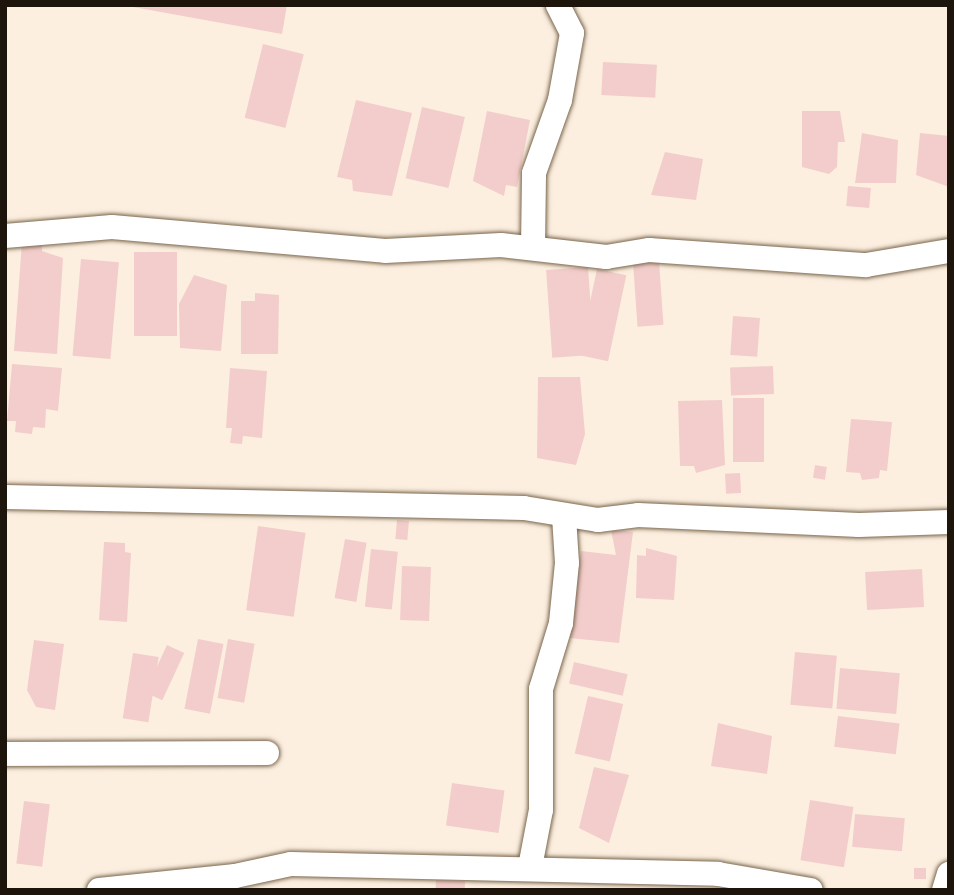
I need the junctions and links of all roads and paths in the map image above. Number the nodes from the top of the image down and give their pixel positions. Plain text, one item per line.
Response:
1 (558, 5) edge
2 (5, 236) edge
3 (533, 247) junction
4 (949, 251) edge
5 (5, 497) edge
6 (564, 517) junction
7 (949, 522) edge
8 (267, 752) dead end
9 (5, 754) edge
10 (530, 867) junction
11 (949, 874) edge
12 (99, 890) edge
13 (811, 890) edge
14 (944, 890) edge

1 - 3 street
2 - 3 street
3 - 4 street
5 - 6 street
6 - 7 street
6 - 10 street
8 - 9 street
10 - 12 street
10 - 13 street
11 - 14 street

